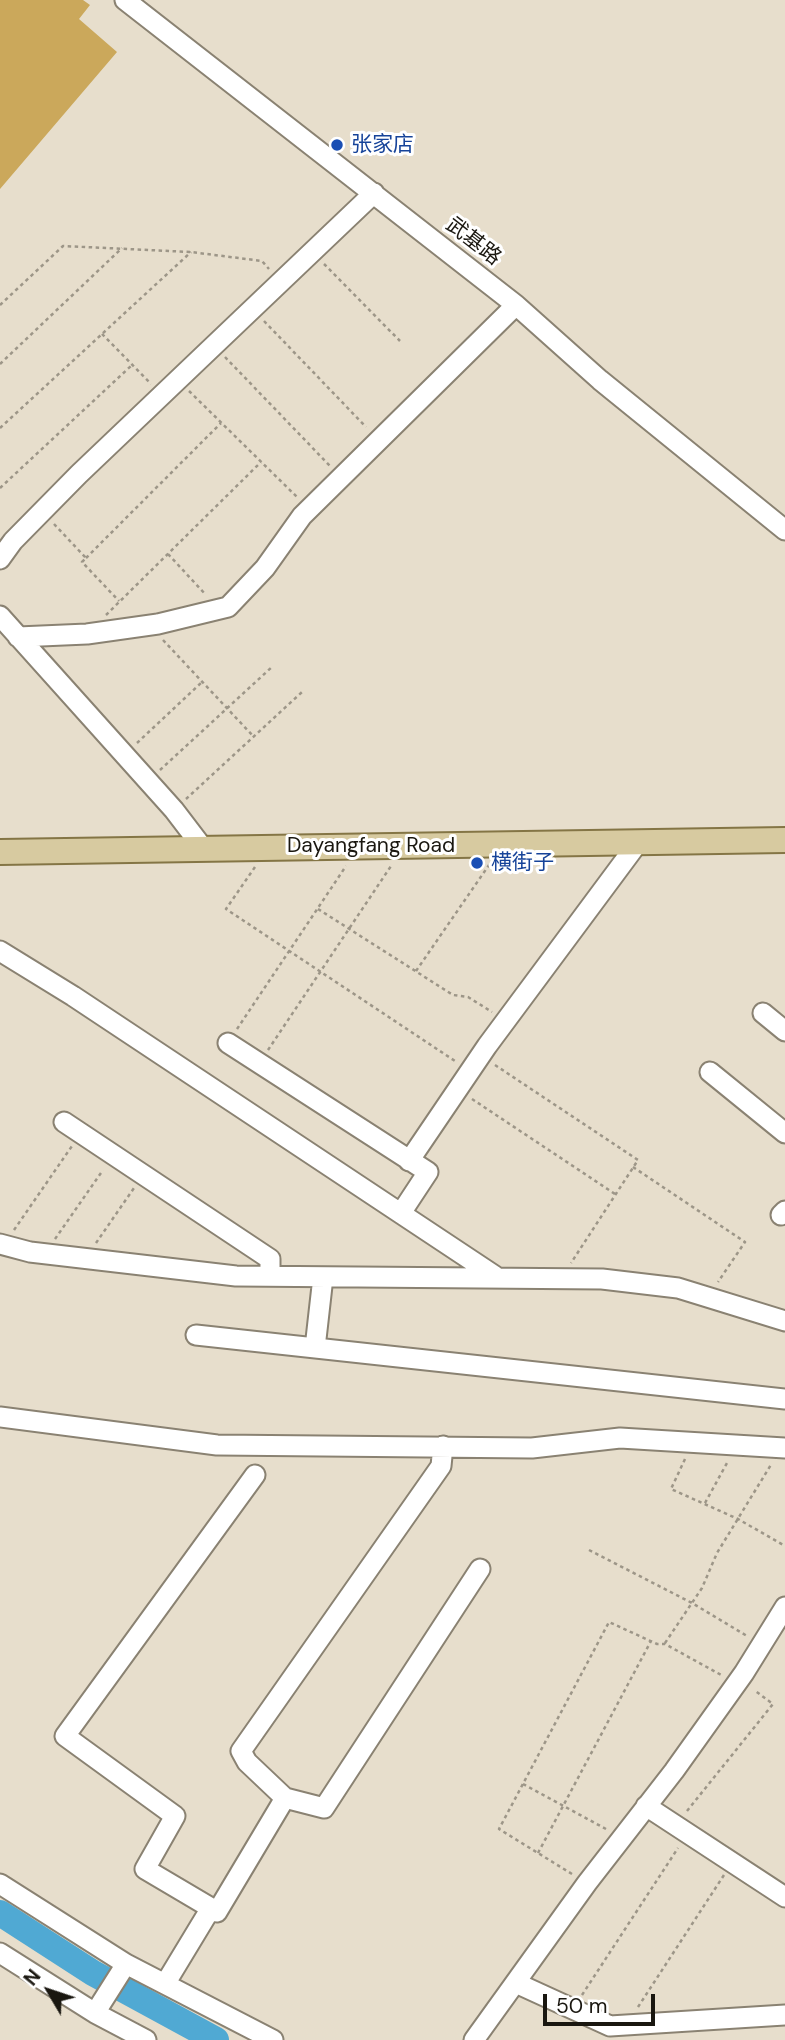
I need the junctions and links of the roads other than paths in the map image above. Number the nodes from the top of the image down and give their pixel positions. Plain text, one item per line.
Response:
1 (125, 0) edge
2 (374, 193) junction
3 (516, 305) junction
4 (785, 530) edge
5 (0, 559) edge
6 (0, 616) edge
7 (18, 637) junction
8 (785, 840) edge
9 (637, 844) junction
10 (203, 848) junction
11 (0, 852) edge
12 (0, 951) edge
13 (763, 1013) dead end
14 (785, 1031) edge
15 (228, 1043) road end
16 (710, 1072) dead end
17 (64, 1122) dead end
18 (785, 1133) edge
19 (409, 1161) junction
20 (401, 1213) junction
21 (2, 1245) edge
22 (271, 1276) junction
23 (495, 1276) junction
24 (323, 1277) junction
25 (785, 1321) edge
26 (196, 1335) dead end
27 (315, 1348) junction
28 (785, 1398) edge
29 (0, 1417) edge
30 (443, 1447) junction
31 (783, 1448) edge
32 (255, 1475) dead end
33 (480, 1569) dead end
34 (785, 1608) edge
35 (285, 1798) junction
36 (646, 1806) junction
37 (0, 1884) edge
38 (785, 1897) edge
39 (211, 1908) junction
40 (0, 1953) edge
41 (125, 1964) junction
42 (516, 1983) junction
43 (165, 1984) junction
44 (95, 2013) junction
45 (785, 2015) edge
46 (146, 2040) edge
47 (273, 2040) edge
48 (474, 2040) edge

1 - 2 street, 武基路
2 - 3 street, 武基路
2 - 5 street
3 - 4 street, 武基路
3 - 7 street
6 - 7 street
7 - 10 street
8 - 9 main road, Dayangfang Road
9 - 10 main road, Dayangfang Road
9 - 19 street
10 - 11 main road, Dayangfang Road
12 - 20 street
13 - 14 street
15 - 19 street
16 - 18 street
17 - 22 street
19 - 20 street
20 - 23 street
21 - 22 street
22 - 24 street
23 - 24 street
23 - 25 street
24 - 27 street
26 - 27 street
27 - 28 street
29 - 30 street
30 - 31 street
30 - 35 street
32 - 39 street
33 - 35 street
34 - 36 street
35 - 39 street
36 - 38 street
36 - 42 street
37 - 41 street
39 - 43 street
40 - 44 street
41 - 43 street
41 - 44 street
42 - 45 street
42 - 48 street
43 - 47 street
44 - 46 street

